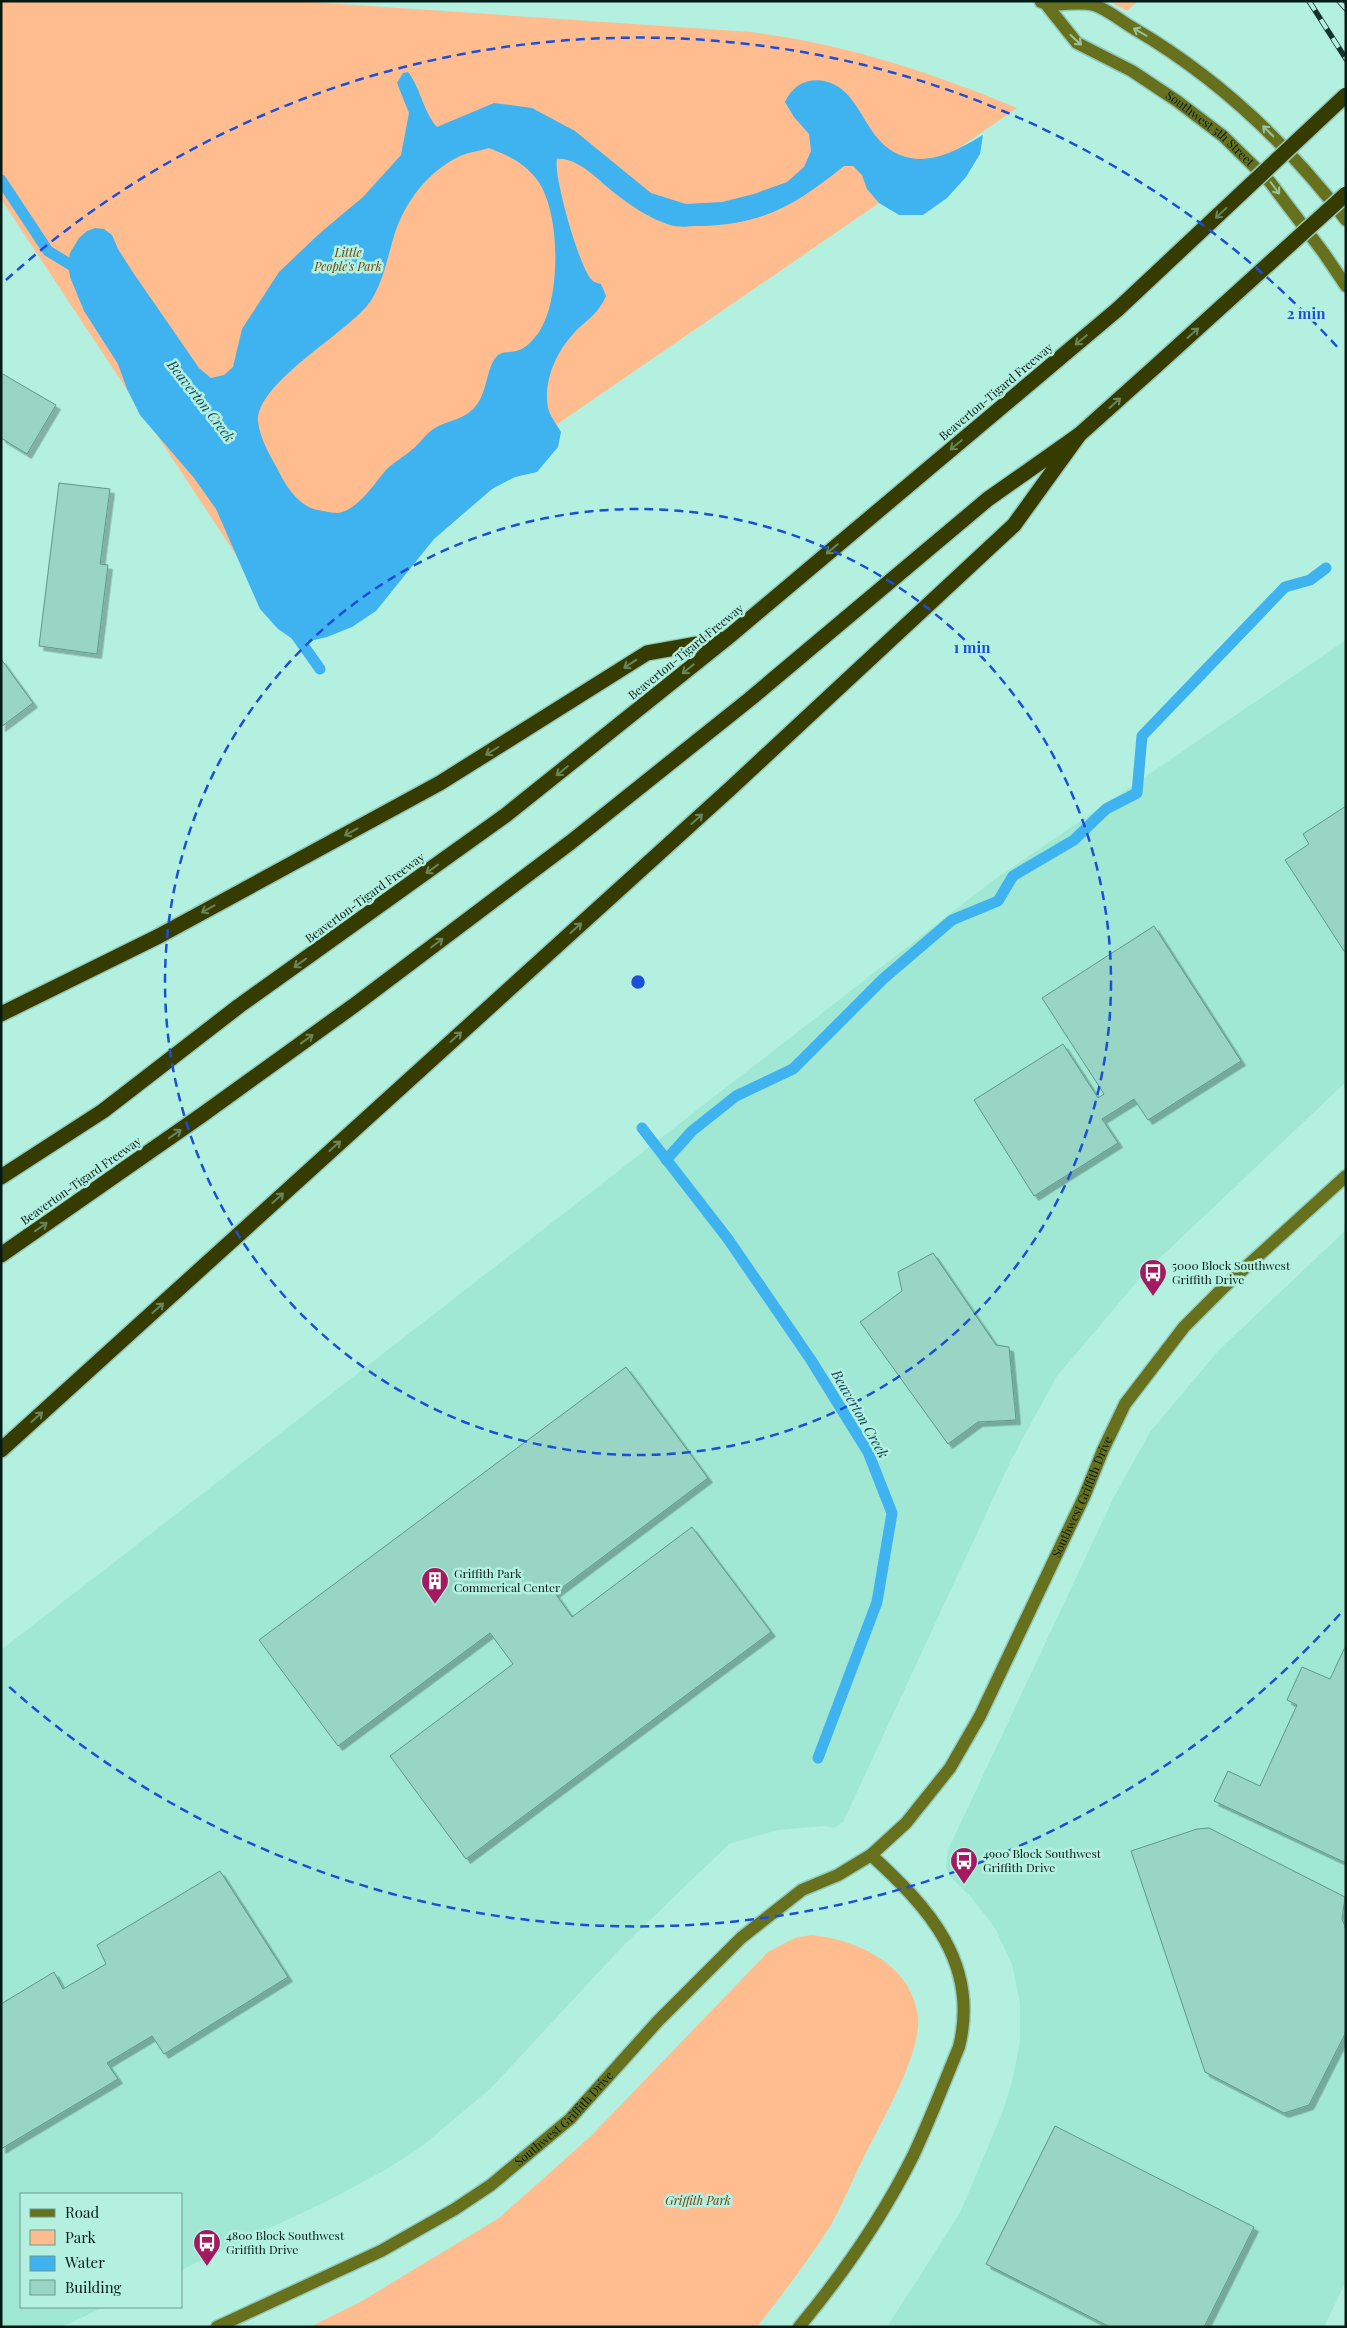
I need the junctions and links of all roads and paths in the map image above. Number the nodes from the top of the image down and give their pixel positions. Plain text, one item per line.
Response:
1 (1042, 2) edge
2 (1346, 96) edge
3 (1346, 194) edge
4 (1346, 220) edge
5 (1346, 286) edge
6 (1079, 435) junction
7 (726, 639) junction
8 (1, 1014) edge
9 (1346, 1176) edge
10 (1, 1177) edge
11 (1, 1255) edge
12 (1, 1450) edge
13 (870, 1855) junction
14 (217, 2327) edge
15 (799, 2327) edge

4 -> 1 street, Southwest 5th Street
1 -> 5 street, Southwest 5th Street
2 -> 7 highway, Beaverton-Tigard Freeway, bridge
6 -> 3 highway, Beaverton-Tigard Freeway, bridge
11 -> 6 highway, Beaverton-Tigard Freeway
12 -> 6 highway
7 -> 8 highway
7 -> 10 highway, Beaverton-Tigard Freeway
9 - 13 street, Southwest Griffith Drive
13 - 14 street, Southwest Griffith Drive
13 - 15 street

